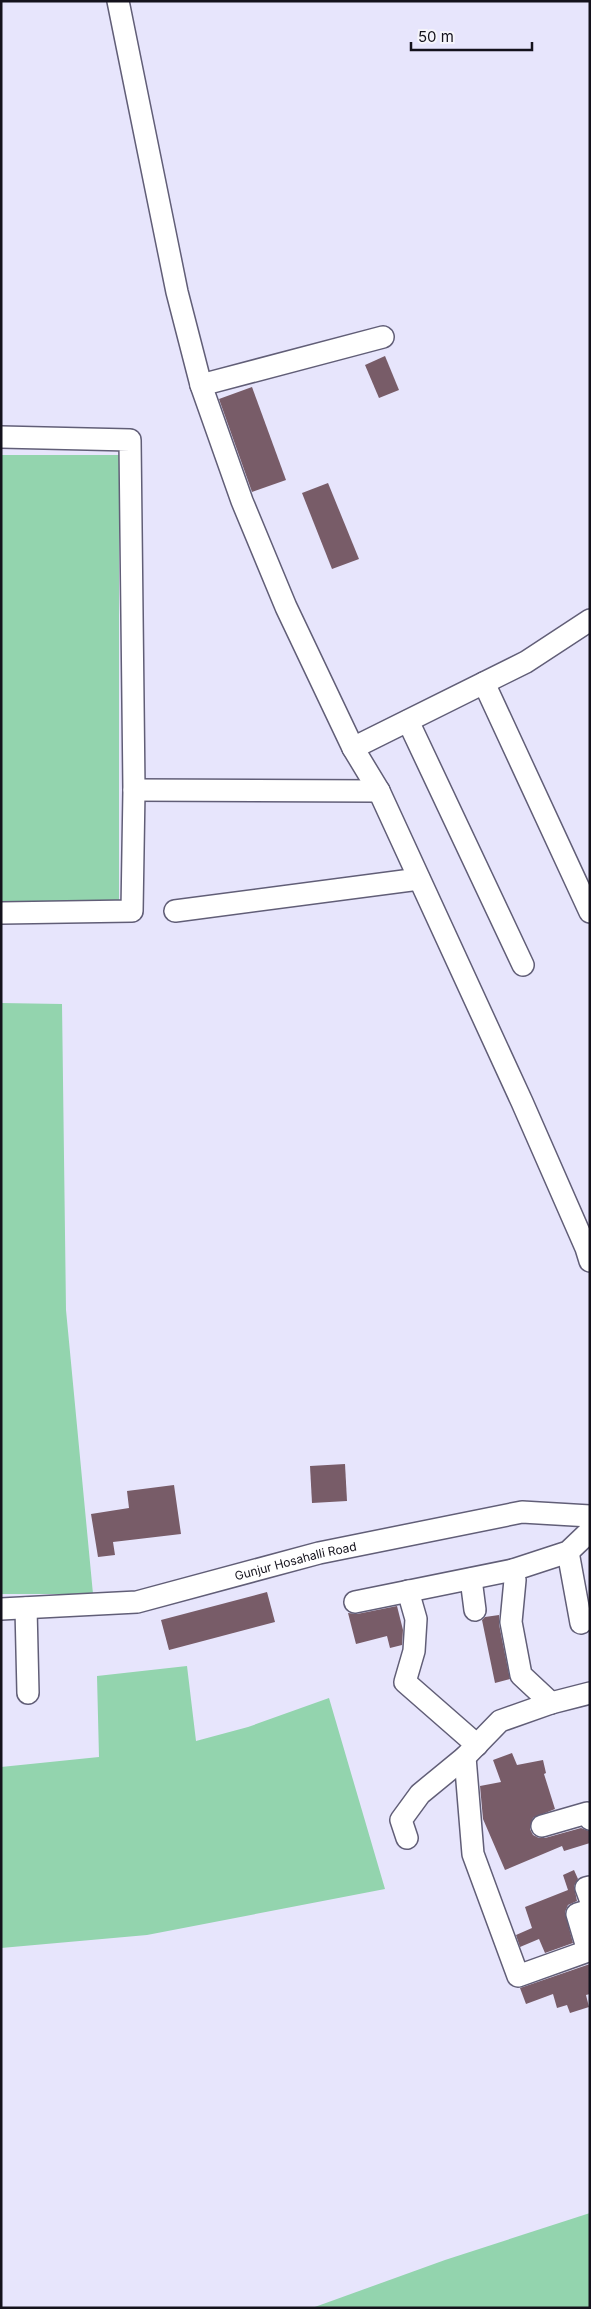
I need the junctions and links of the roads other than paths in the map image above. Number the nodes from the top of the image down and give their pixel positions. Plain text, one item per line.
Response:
1 (118, 1) edge
2 (383, 337) dead end
3 (201, 384) junction
4 (1, 437) edge
5 (590, 620) edge
6 (484, 683) junction
7 (408, 721) junction
8 (353, 748) junction
9 (134, 790) junction
10 (379, 791) junction
11 (419, 879) junction
12 (175, 911) dead end
13 (590, 912) edge
14 (1, 913) edge
15 (523, 965) dead end
16 (590, 1261) edge
17 (590, 1516) edge
18 (590, 1531) edge
19 (568, 1552) junction
20 (513, 1570) junction
21 (471, 1579) junction
22 (408, 1591) junction
23 (355, 1602) dead end
24 (26, 1608) junction
25 (1, 1609) edge
26 (474, 1610) dead end
27 (581, 1623) dead end
28 (28, 1693) dead end
29 (590, 1693) edge
30 (551, 1703) junction
31 (471, 1751) junction
32 (590, 1819) edge
33 (542, 1826) dead end
34 (407, 1838) dead end
35 (590, 1887) edge
36 (590, 1899) edge
37 (590, 1910) edge
38 (589, 1952) edge

1 - 3 street
2 - 3 street
3 - 8 street
4 - 9 street
5 - 6 street
6 - 7 street
6 - 13 street
7 - 8 street
7 - 15 street
8 - 10 street
9 - 10 street
9 - 14 street
10 - 11 street
11 - 12 street
11 - 16 street
17 - 24 street, Gunjur Hosahalli Road
18 - 19 street
19 - 20 street
19 - 27 street
20 - 21 street
20 - 30 street
21 - 22 street
21 - 26 street
22 - 23 street
22 - 31 street
24 - 25 street, Gunjur Hosahalli Road
24 - 28 street
29 - 30 street
30 - 31 street
31 - 34 street
31 - 38 street
32 - 33 street
35 - 36 street
37 - 38 street

